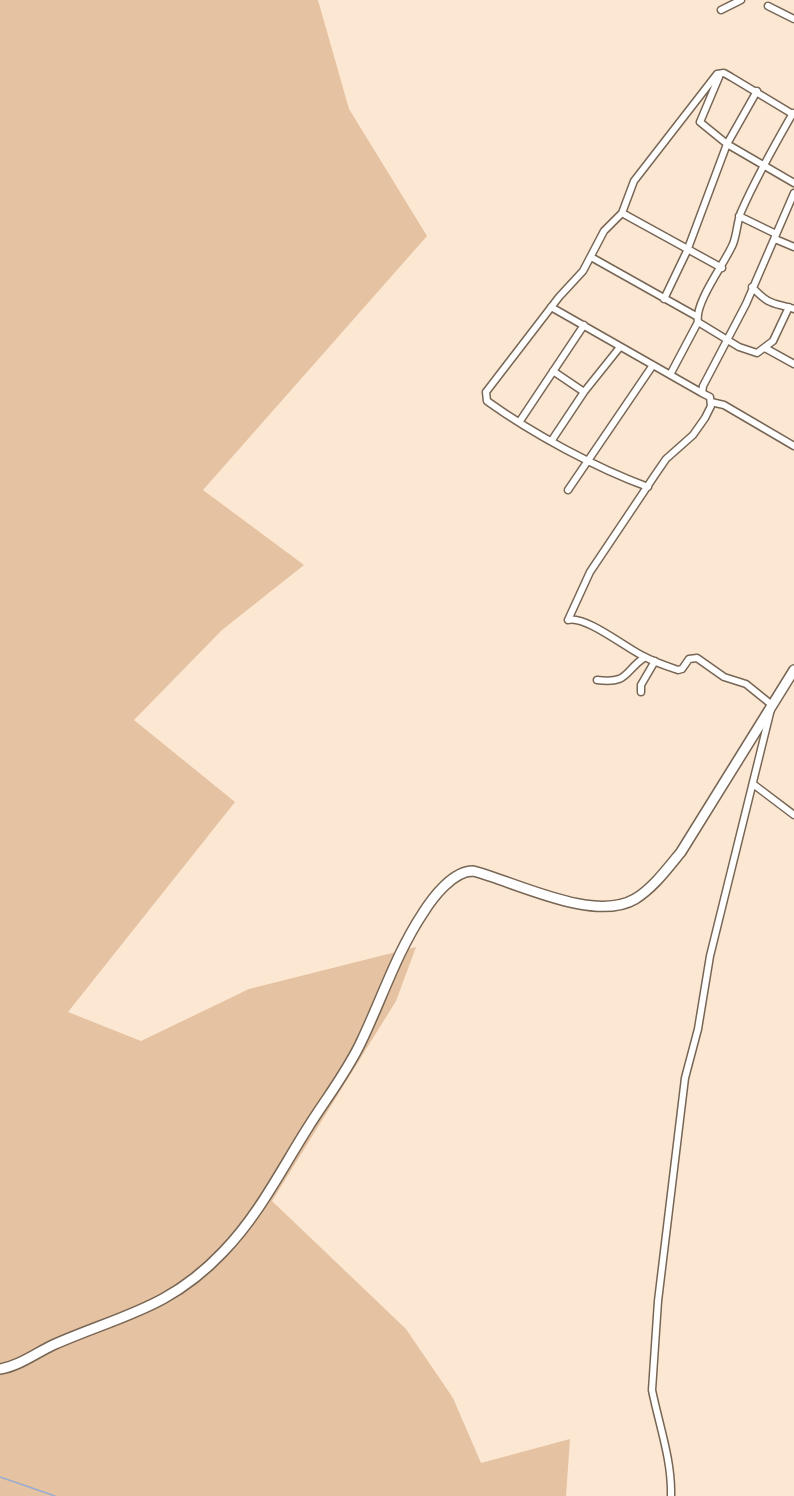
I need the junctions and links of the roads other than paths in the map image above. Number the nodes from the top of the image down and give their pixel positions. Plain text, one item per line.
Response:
1 (741, 0) edge
2 (768, 6) dead end
3 (721, 10) dead end
4 (794, 19) edge
5 (721, 73) junction
6 (757, 91) junction
7 (793, 114) edge
8 (726, 144) junction
9 (763, 166) junction
10 (794, 183) edge
11 (794, 193) edge
12 (622, 213) junction
13 (739, 216) junction
14 (776, 237) junction
15 (794, 247) edge
16 (687, 251) junction
17 (591, 257) junction
18 (722, 268) junction
19 (752, 287) junction
20 (664, 299) junction
21 (551, 306) junction
22 (791, 308) edge
23 (697, 319) junction
24 (584, 325) junction
25 (727, 339) junction
26 (620, 347) junction
27 (765, 348) junction
28 (794, 364) edge
29 (653, 365) junction
30 (553, 370) junction
31 (671, 374) junction
32 (584, 392) junction
33 (702, 393) junction
34 (711, 402) junction
35 (520, 421) junction
36 (552, 440) junction
37 (794, 446) edge
38 (588, 460) junction
39 (648, 487) junction
40 (568, 490) dead end
41 (645, 657) junction
42 (655, 661) junction
43 (794, 670) edge
44 (597, 681) dead end
45 (641, 692) dead end
46 (772, 705) junction
47 (753, 784) junction
48 (794, 815) edge
49 (0, 1369) edge
50 (670, 1496) edge

1 - 3 street
2 - 4 street
5 - 6 street
5 - 8 street
5 - 12 street
6 - 7 street
6 - 8 street
7 - 9 street
8 - 9 street
8 - 16 street
9 - 10 street
9 - 13 street
11 - 14 street
12 - 16 street
12 - 17 street
13 - 14 street
13 - 18 street
14 - 15 street
14 - 19 street
16 - 18 street
16 - 20 street
17 - 20 street
17 - 21 street
18 - 23 street
19 - 22 street
19 - 25 street
20 - 23 street
21 - 24 street
21 - 35 street
22 - 27 street
23 - 25 street
23 - 31 street
24 - 26 street
24 - 30 street
25 - 27 street
25 - 33 street
26 - 29 street
26 - 32 street
27 - 28 street
29 - 31 street
29 - 38 street
30 - 32 street
30 - 35 street
31 - 33 street
32 - 36 street
33 - 34 street
34 - 37 street
34 - 39 street
35 - 36 street
36 - 38 street
38 - 39 street
38 - 40 street
39 - 41 street
41 - 42 street
41 - 44 street
42 - 45 street
42 - 46 street
43 - 46 main road
46 - 47 street
46 - 49 main road
47 - 48 street
47 - 50 street

